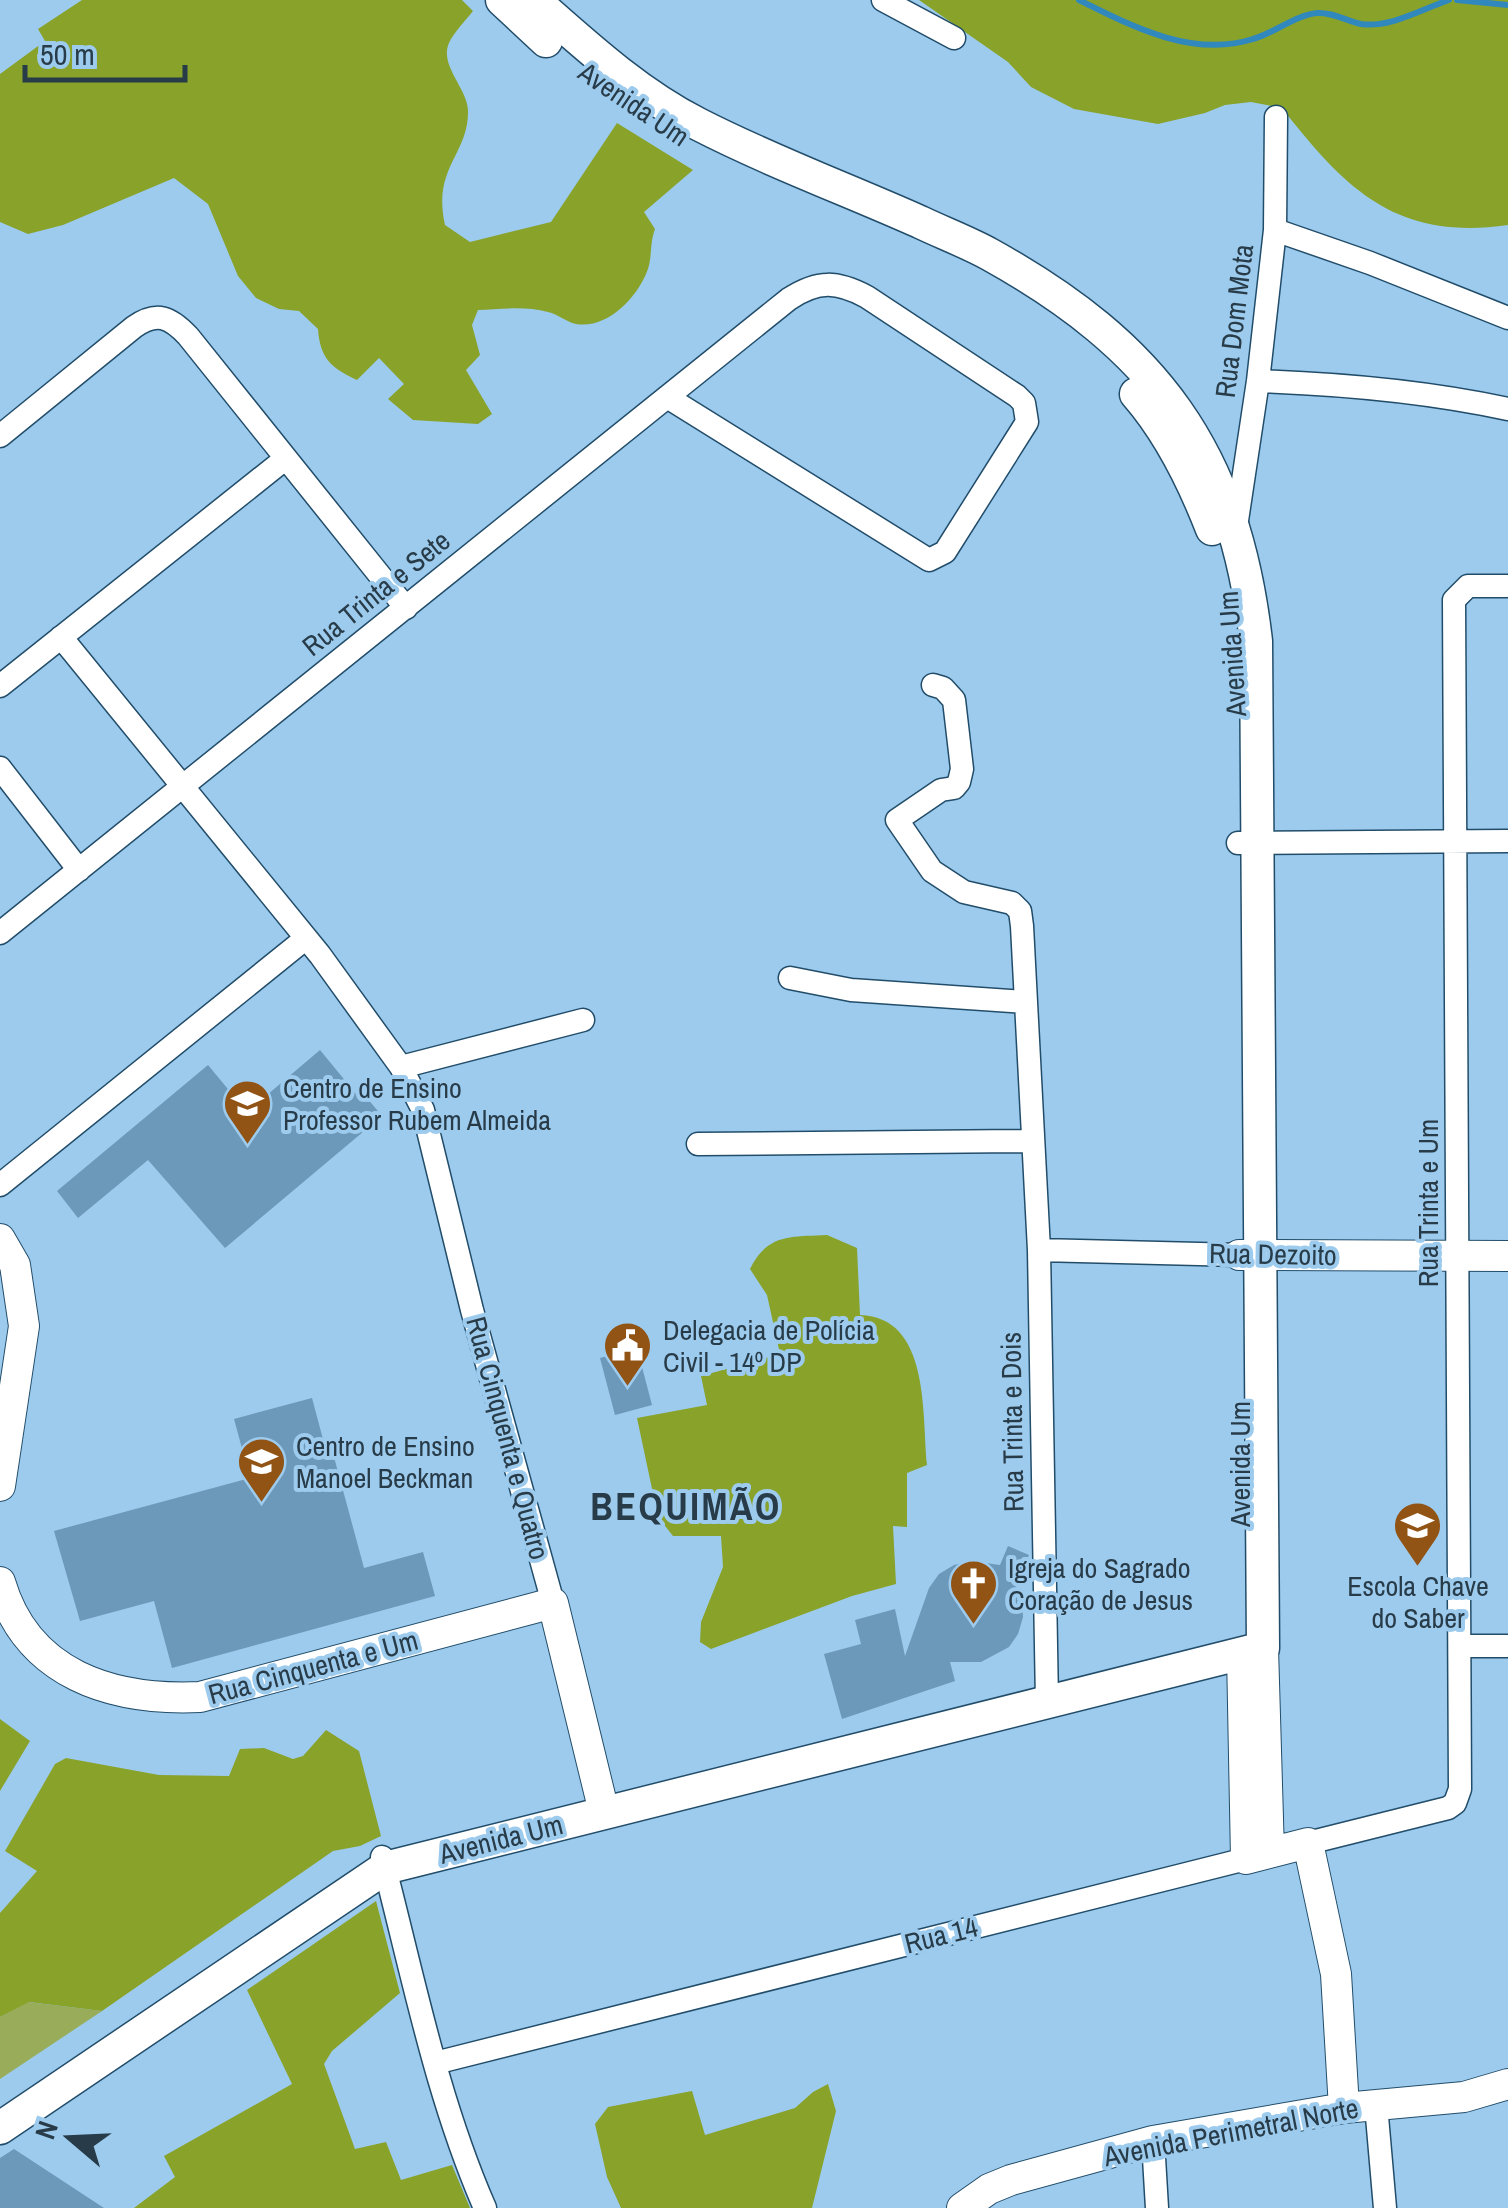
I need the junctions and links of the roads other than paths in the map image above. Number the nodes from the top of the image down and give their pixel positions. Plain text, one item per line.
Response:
1 (502, 0) edge
2 (534, 0) edge
3 (884, 0) edge
4 (954, 38) dead end
5 (1276, 117) dead end
6 (1275, 230) junction
7 (1508, 318) edge
8 (1258, 381) junction
9 (667, 396) junction
10 (1508, 409) edge
11 (4, 426) edge
12 (285, 459) junction
13 (1235, 530) junction
14 (1508, 586) edge
15 (406, 608) junction
16 (61, 637) junction
17 (933, 685) dead end
18 (0, 686) edge
19 (0, 768) edge
20 (181, 788) junction
21 (1456, 841) junction
22 (1508, 841) edge
23 (1248, 843) junction
24 (79, 870) junction
25 (0, 934) edge
26 (306, 939) junction
27 (790, 978) dead end
28 (1025, 1002) junction
29 (584, 1020) dead end
30 (401, 1067) junction
31 (1032, 1142) junction
32 (698, 1144) dead end
33 (0, 1186) edge
34 (0, 1239) edge
35 (1039, 1250) junction
36 (1250, 1254) junction
37 (1458, 1256) junction
38 (1508, 1256) edge
39 (0, 1486) edge
40 (0, 1582) edge
41 (553, 1603) junction
42 (1252, 1640) junction
43 (1462, 1646) junction
44 (1508, 1646) edge
45 (1047, 1692) junction
46 (602, 1804) junction
47 (1448, 1808) joint
48 (1308, 1843) junction
49 (1258, 1856) junction
50 (383, 1862) junction
51 (434, 2062) junction
52 (1508, 2084) edge
53 (1376, 2104) junction
54 (1344, 2108) junction
55 (0, 2110) edge
56 (0, 2128) edge
57 (1153, 2142) junction
58 (485, 2208) edge
59 (962, 2208) edge
60 (1157, 2208) edge
61 (1385, 2208) edge

1 - 23 main road, Avenida Um
2 - 13 main road, Avenida Um
3 - 4 street
5 - 6 street, Rua Dom Mota
6 - 7 street
6 - 8 street, Rua Dom Mota
8 - 10 street
8 - 13 street, Rua Dom Mota
9 - 9 street, Rua Trinta e Sete
9 - 15 street, Rua Trinta e Sete
11 - 12 street
12 - 15 street
12 - 16 street
13 - 23 main road, Avenida Um
14 - 21 street, Rua Trinta e Um
15 - 20 street, Rua Trinta e Sete
16 - 18 street
16 - 20 street, Rua Cinquenta e Quatro
17 - 28 street, Rua Trinta e Dois
19 - 24 street
20 - 24 street, Rua Trinta e Sete
20 - 26 street, Rua Cinquenta e Quatro
21 - 22 street
21 - 23 street
21 - 37 street, Rua Trinta e Um
23 - 36 main road, Avenida Um
24 - 25 street, Rua Trinta e Sete
26 - 30 street, Rua Cinquenta e Quatro
26 - 33 street
27 - 28 street
28 - 31 street, Rua Trinta e Dois
29 - 30 street
30 - 41 street, Rua Cinquenta e Quatro
31 - 32 street
31 - 35 street, Rua Trinta e Dois
34 - 39 street
35 - 36 street, Rua Dezoito
35 - 45 street, Rua Trinta e Dois
36 - 37 street, Rua Dezoito
36 - 42 main road, Avenida Um
37 - 38 street, Rua Dezoito
37 - 43 street, Rua Trinta e Um
40 - 41 street, Rua Cinquenta e Um
41 - 46 street, Rua Cinquenta e Quatro
42 - 45 main road, Avenida Um
42 - 49 street, Avenida Um
43 - 44 street
43 - 47 street, Rua Trinta e Um
45 - 46 main road, Avenida Um
46 - 50 main road, Avenida Um
47 - 48 street, Rua 14
48 - 49 street, Rua 14
48 - 54 street
49 - 51 street, Rua 14
50 - 51 street
50 - 55 main road, Avenida Um
50 - 56 main road, Avenida Um
51 - 58 street
52 - 53 street, Avenida Perimetral Norte
53 - 54 street, Avenida Perimetral Norte
53 - 61 street
54 - 57 street, Avenida Perimetral Norte
57 - 59 street, Avenida Perimetral Norte
57 - 60 street

